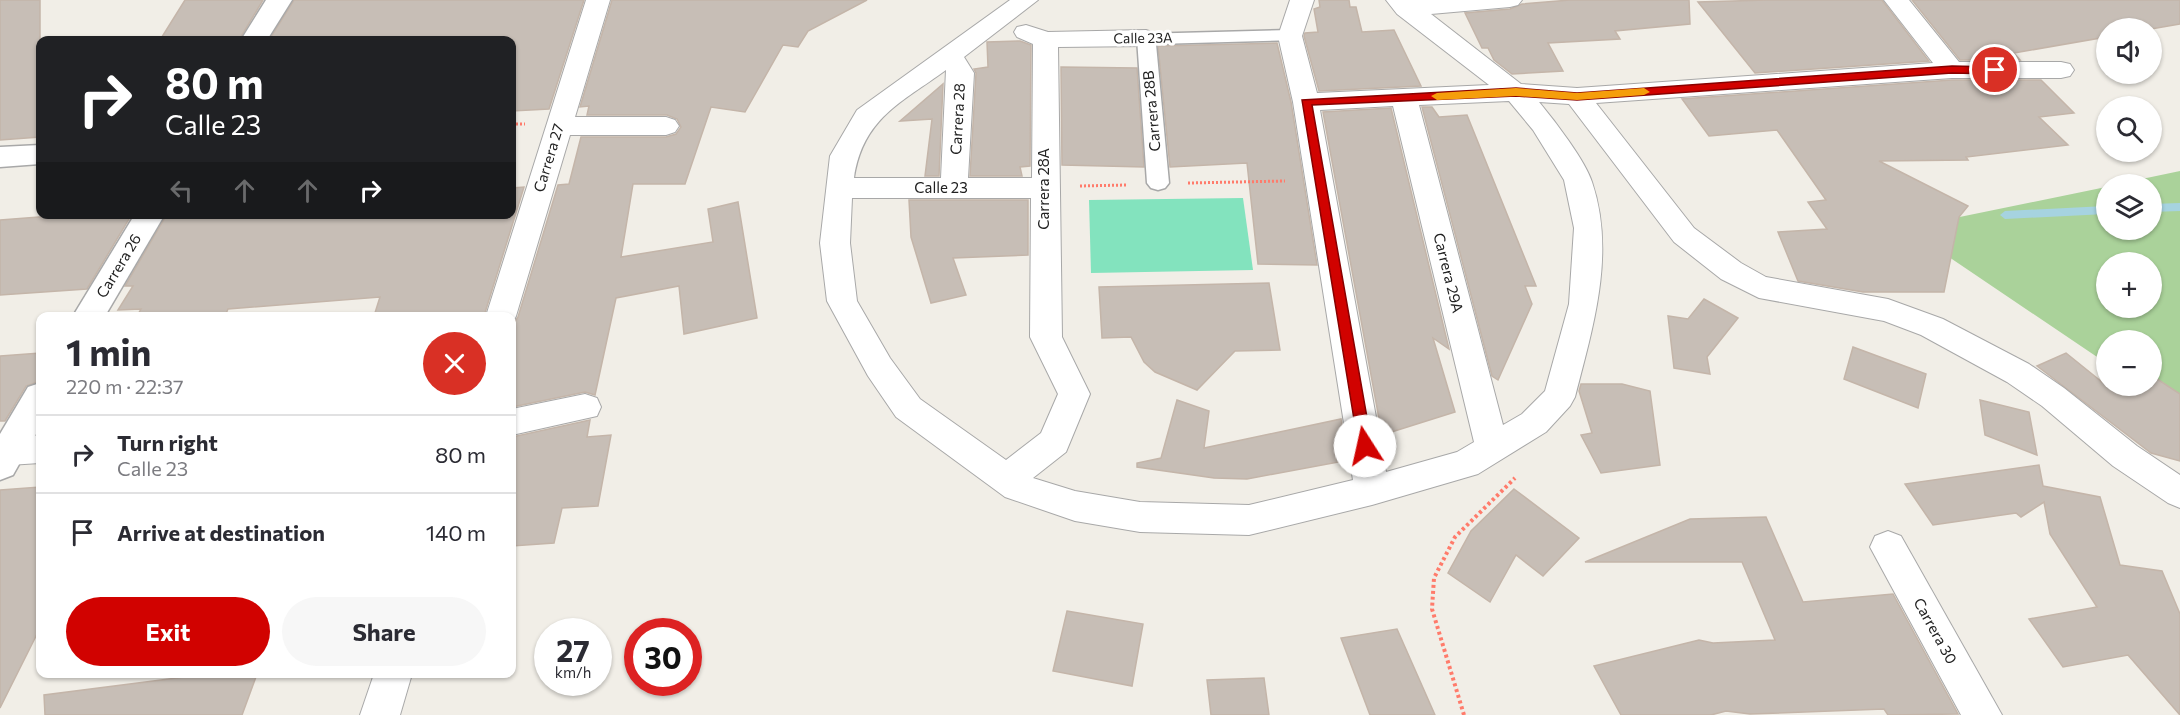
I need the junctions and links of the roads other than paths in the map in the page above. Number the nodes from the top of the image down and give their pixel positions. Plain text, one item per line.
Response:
1 (279, 0) edge
2 (598, 0) edge
3 (1026, 0) edge
4 (1302, 0) edge
5 (1510, 0) edge
6 (1896, 0) edge
7 (1399, 3) edge
8 (1000, 20) junction
9 (256, 36) edge
10 (1290, 36) junction
11 (1146, 38) junction
12 (1045, 40) junction
13 (950, 54) junction
14 (1952, 70) junction
15 (2061, 70) dead end
16 (1516, 92) junction
17 (1577, 96) junction
18 (1404, 98) junction
19 (1306, 102) junction
20 (559, 126) junction
21 (666, 126) dead end
22 (36, 155) edge
23 (0, 157) edge
24 (1158, 183) dead end
25 (839, 188) junction
26 (954, 188) junction
27 (1043, 188) junction
28 (147, 219) edge
29 (91, 312) edge
30 (502, 312) edge
31 (36, 405) edge
32 (585, 407) dead end
33 (516, 421) edge
34 (1492, 449) junction
35 (12, 454) edge
36 (1006, 479) junction
37 (1372, 490) junction
38 (2180, 493) edge
39 (1888, 547) dead end
40 (392, 678) edge
41 (380, 715) edge
42 (1982, 715) edge

1 - 9 street
2 - 20 street, Carrera 27
3 - 8 street
4 - 10 street
5 - 7 street
6 - 14 street
7 - 16 street
8 - 12 street, Calle 23A
8 - 13 street
10 - 11 street, Calle 23A
10 - 19 street
11 - 12 street, Calle 23A
11 - 24 street, Carrera 28B
12 - 27 street, Carrera 28A
13 - 25 street
13 - 26 street, Carrera 28
14 - 15 street
14 - 17 street
16 - 17 street
16 - 18 street
16 - 34 street
17 - 38 street
18 - 19 street
18 - 34 street, Carrera 29A
19 - 37 street
20 - 21 street
20 - 30 street, Carrera 27
22 - 23 street
25 - 26 street, Calle 23
25 - 36 street
26 - 27 street, Calle 23
27 - 36 street, Carrera 28A
28 - 29 street, Carrera 26
31 - 35 street
32 - 33 street
34 - 37 street
36 - 37 street
39 - 42 street, Carrera 30
40 - 41 street

